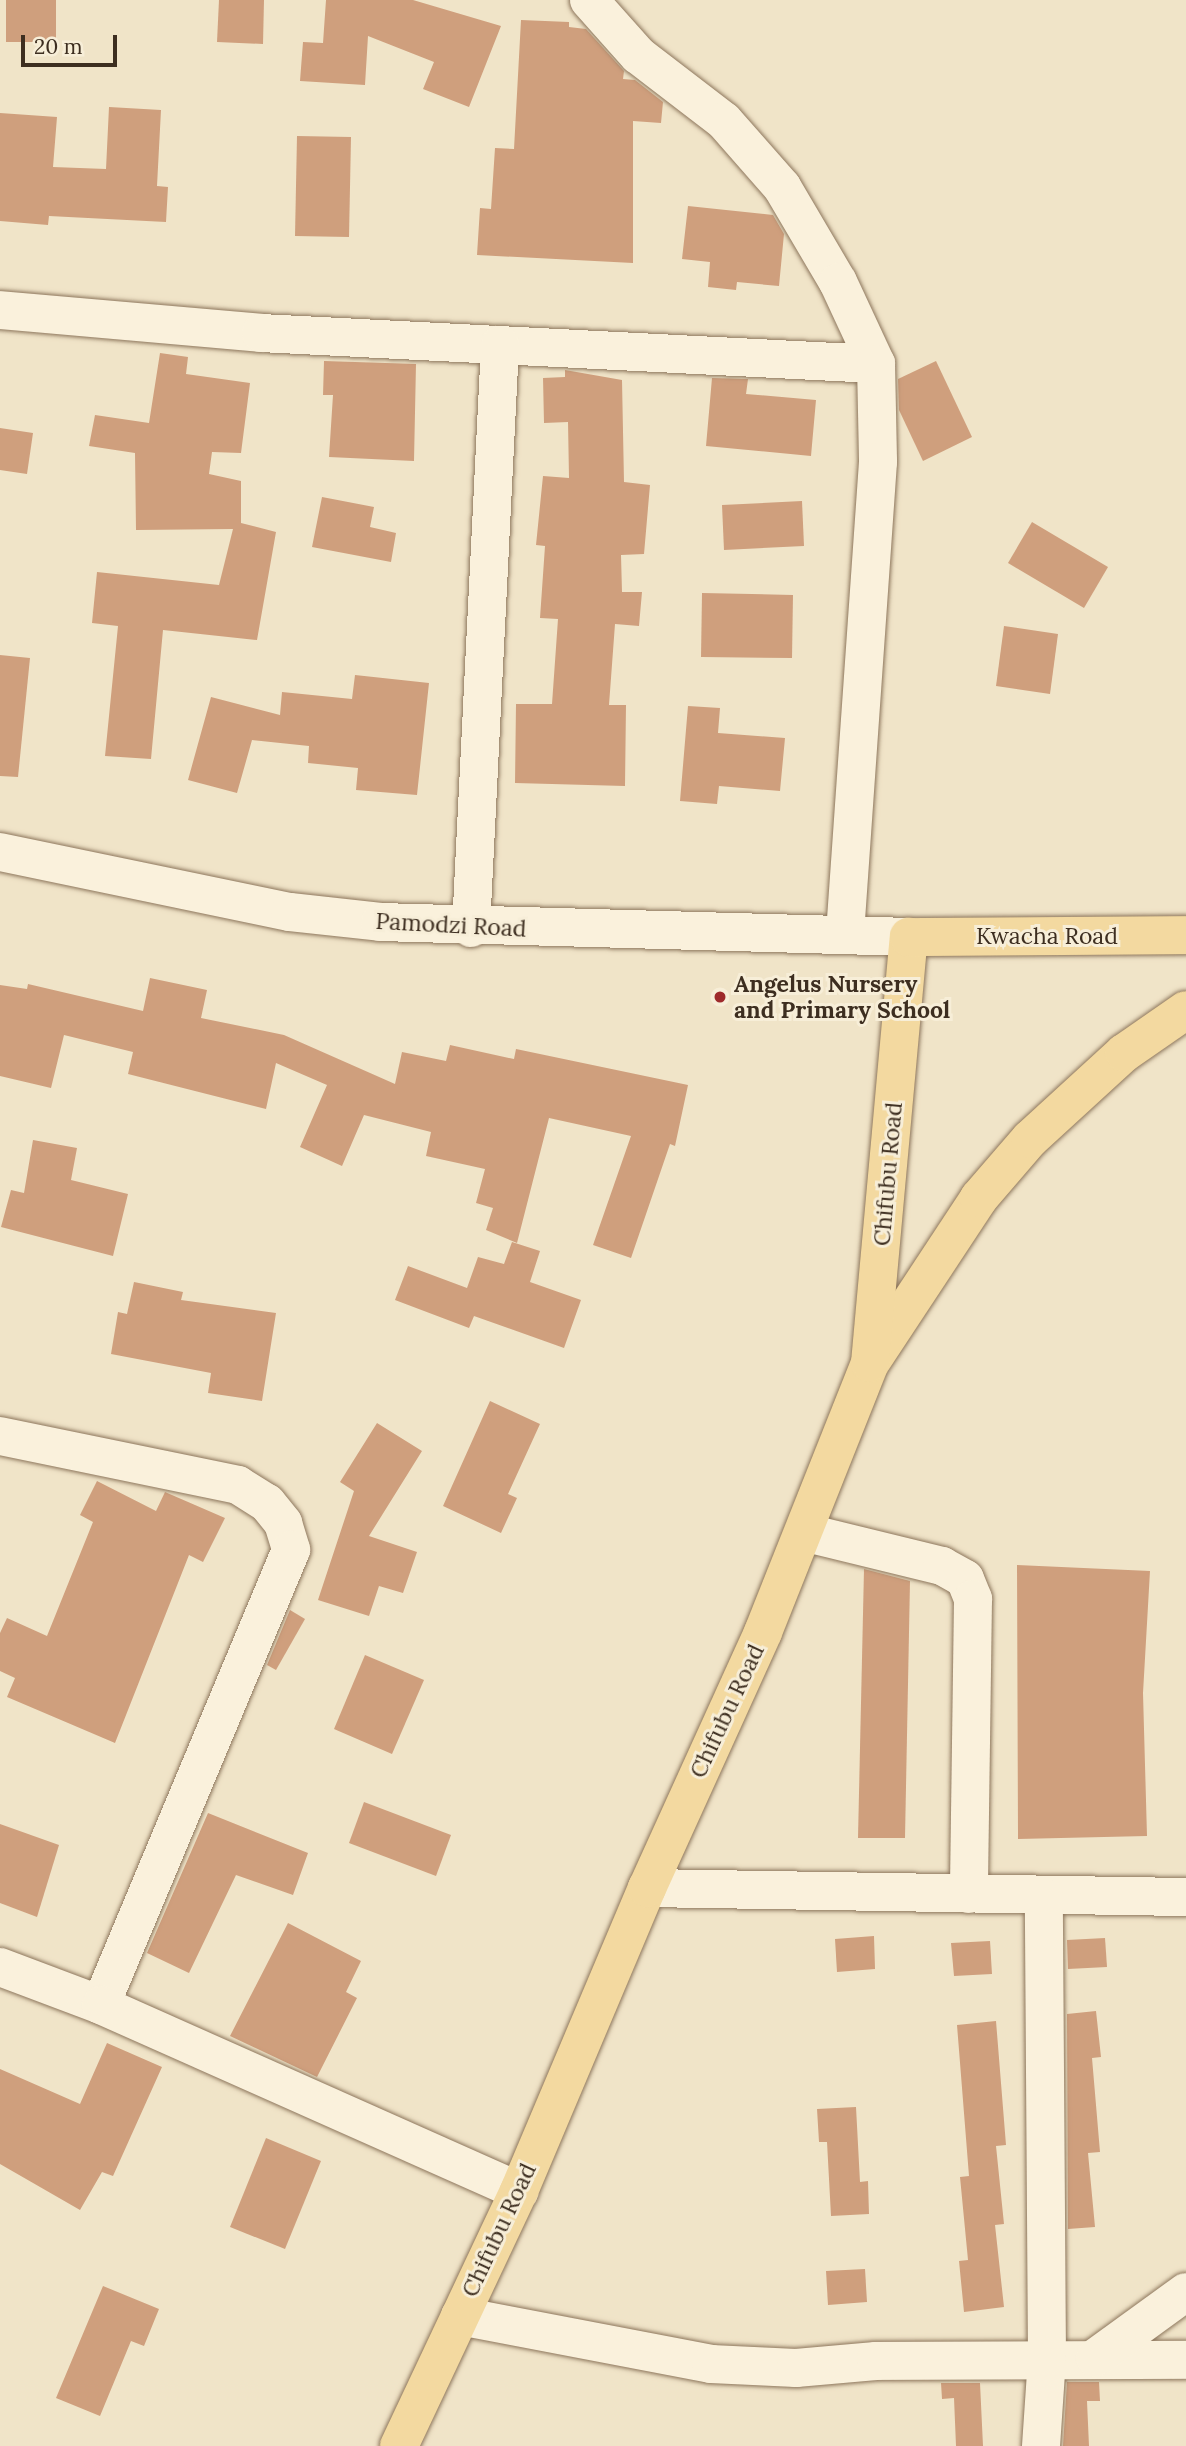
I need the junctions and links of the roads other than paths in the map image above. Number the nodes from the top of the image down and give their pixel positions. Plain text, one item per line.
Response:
1 (589, 0) edge
2 (0, 310) edge
3 (500, 345) junction
4 (876, 364) junction
5 (0, 852) edge
6 (471, 928) junction
7 (845, 933) junction
8 (1186, 935) edge
9 (909, 937) junction
10 (1186, 1010) edge
11 (870, 1363) junction
12 (0, 1436) edge
13 (807, 1532) junction
14 (647, 1888) junction
15 (969, 1894) junction
16 (1044, 1897) junction
17 (1186, 1897) edge
18 (0, 1967) edge
19 (101, 2005) junction
20 (519, 2191) junction
21 (1186, 2292) edge
22 (460, 2316) junction
23 (1047, 2358) junction
24 (1095, 2358) junction
25 (1186, 2360) edge
26 (400, 2446) edge
27 (1041, 2446) edge

1 - 4 street
2 - 3 street
3 - 4 street
3 - 6 street
4 - 7 street
5 - 6 street, Pamodzi Road
6 - 7 street, Pamodzi Road
7 - 9 street, Pamodzi Road
8 - 9 main road, Kwacha Road
9 - 11 main road, Chifubu Road
10 - 11 main road
11 - 13 main road, Chifubu Road
12 - 19 street
13 - 14 main road, Chifubu Road
13 - 15 street
14 - 15 street
14 - 20 main road, Chifubu Road
15 - 16 street
16 - 17 street
16 - 23 street
18 - 19 street
19 - 20 street
20 - 22 main road, Chifubu Road
21 - 24 street
22 - 23 street
22 - 26 main road, Chifubu Road
23 - 24 street
23 - 27 street
24 - 25 street

